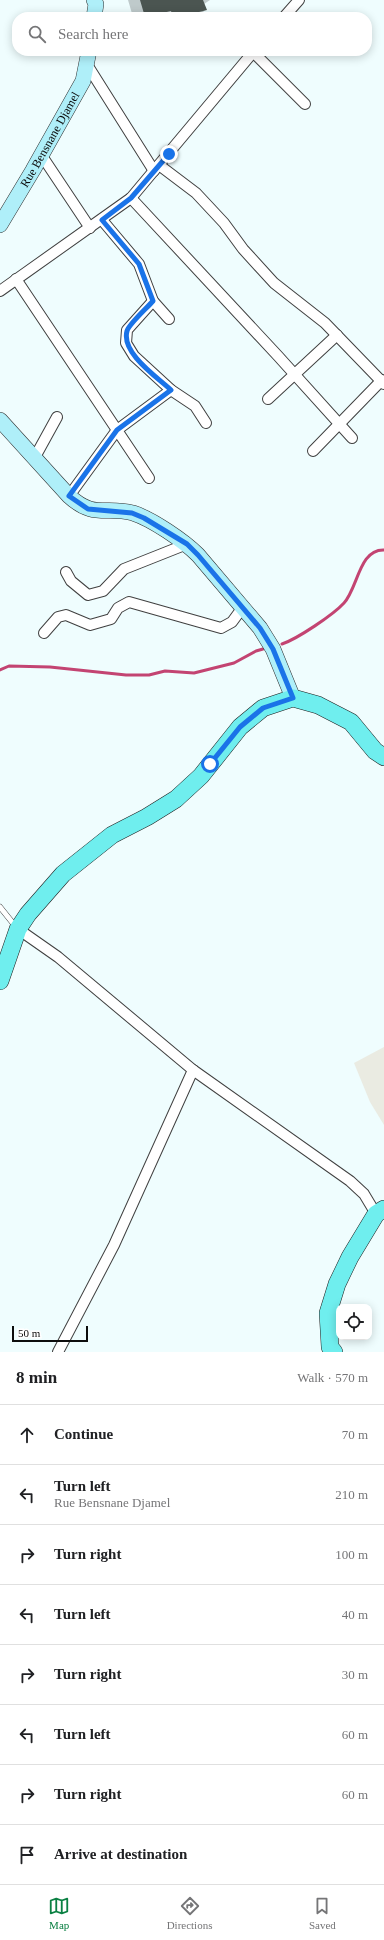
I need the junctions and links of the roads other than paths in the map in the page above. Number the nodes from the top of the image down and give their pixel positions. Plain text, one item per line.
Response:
1 (94, 0) edge
2 (299, 0) edge
3 (95, 12) edge
4 (288, 12) edge
5 (251, 56) edge
6 (258, 56) edge
7 (88, 57) edge
8 (305, 104) dead end
9 (42, 156) junction
10 (157, 168) junction
11 (131, 198) junction
12 (102, 220) junction
13 (0, 225) edge
14 (90, 228) junction
15 (16, 279) junction
16 (0, 291) edge
17 (153, 301) junction
18 (169, 319) dead end
19 (337, 336) junction
20 (295, 375) junction
21 (383, 382) edge
22 (171, 390) junction
23 (268, 399) dead end
24 (57, 416) dead end
25 (0, 420) edge
26 (206, 423) dead end
27 (340, 424) junction
28 (117, 430) junction
29 (352, 438) dead end
30 (313, 451) dead end
31 (35, 457) junction
32 (150, 478) dead end
33 (69, 496) junction
34 (187, 544) junction
35 (66, 572) dead end
36 (243, 607) junction
37 (44, 633) dead end
38 (293, 698) junction
39 (384, 757) edge
40 (0, 907) edge
41 (18, 929) junction
42 (0, 981) edge
43 (193, 1070) junction
44 (380, 1212) edge
45 (58, 1352) edge
46 (334, 1352) edge

1 - 3 main road
2 - 4 street
5 - 10 street
6 - 8 street
7 - 9 main road, Rue Bensnane Djamel
7 - 10 street
9 - 13 main road, Rue Bensnane Djamel
9 - 14 street
10 - 11 street
10 - 19 street
11 - 12 street
11 - 20 street
12 - 14 street
12 - 17 street
14 - 15 street
15 - 16 street
15 - 28 street
17 - 18 street
17 - 22 street
19 - 20 street
19 - 21 street
20 - 23 street
20 - 27 street
21 - 27 street
22 - 26 street
22 - 28 street
24 - 31 street
25 - 31 main road
27 - 29 street
27 - 30 street
28 - 32 street
28 - 33 street
31 - 33 main road
33 - 34 main road
34 - 35 street
34 - 36 main road
36 - 37 street
36 - 38 main road
38 - 39 main road
38 - 41 main road
40 - 41 lane
41 - 42 main road
41 - 43 street
43 - 44 street
43 - 45 street
44 - 46 main road

